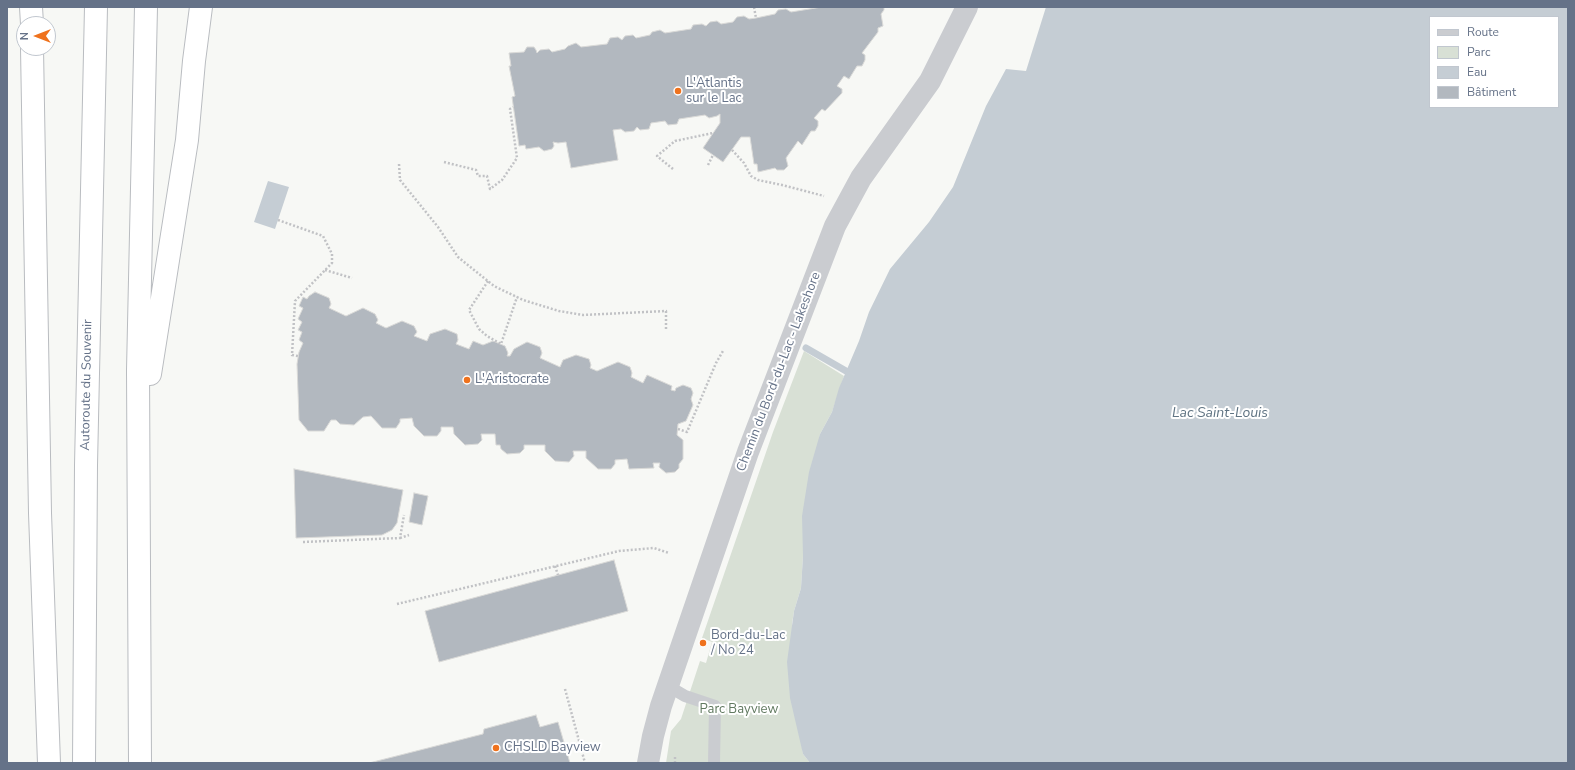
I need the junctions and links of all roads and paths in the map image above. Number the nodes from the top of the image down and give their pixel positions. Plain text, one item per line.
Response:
1 (96, 7) edge
2 (146, 7) edge
3 (201, 7) edge
4 (754, 7) edge
5 (967, 7) edge
6 (756, 18) dead end
7 (32, 56) edge
8 (513, 107) dead end
9 (713, 133) dead end
10 (732, 150) dead end
11 (713, 155) dead end
12 (444, 162) dead end
13 (399, 164) dead end
14 (708, 165) dead end
15 (673, 169) dead end
16 (828, 198) dead end
17 (278, 220) dead end
18 (325, 270) junction
19 (352, 278) dead end
20 (488, 281) junction
21 (517, 297) junction
22 (666, 329) dead end
23 (723, 351) dead end
24 (298, 356) dead end
25 (678, 429) dead end
26 (139, 444) junction
27 (404, 515) dead end
28 (410, 535) dead end
29 (400, 538) junction
30 (303, 542) dead end
31 (669, 553) dead end
32 (555, 566) junction
33 (558, 575) dead end
34 (397, 604) dead end
35 (668, 686) junction
36 (565, 689) dead end
37 (49, 763) edge
38 (84, 763) edge
39 (140, 763) edge
40 (585, 763) edge
41 (648, 763) edge
42 (714, 763) edge

1 - 38 highway, Autoroute du Souvenir
2 - 26 highway
3 - 26 highway
4 - 6 path
5 - 35 street, Chemin du Bord-du-Lac - Lakeshore
7 - 37 highway
8 - 12 path
9 - 15 path
10 - 16 path
11 - 14 path
13 - 20 path
17 - 18 path
18 - 19 path
18 - 24 path
20 - 21 path
20 - 21 path
21 - 22 path
23 - 25 path
26 - 39 highway
27 - 29 path
28 - 29 path
29 - 30 path
31 - 32 path
32 - 33 path
32 - 34 path
35 - 41 street, Chemin du Bord-du-Lac - Lakeshore
35 - 42 lane
36 - 40 path

